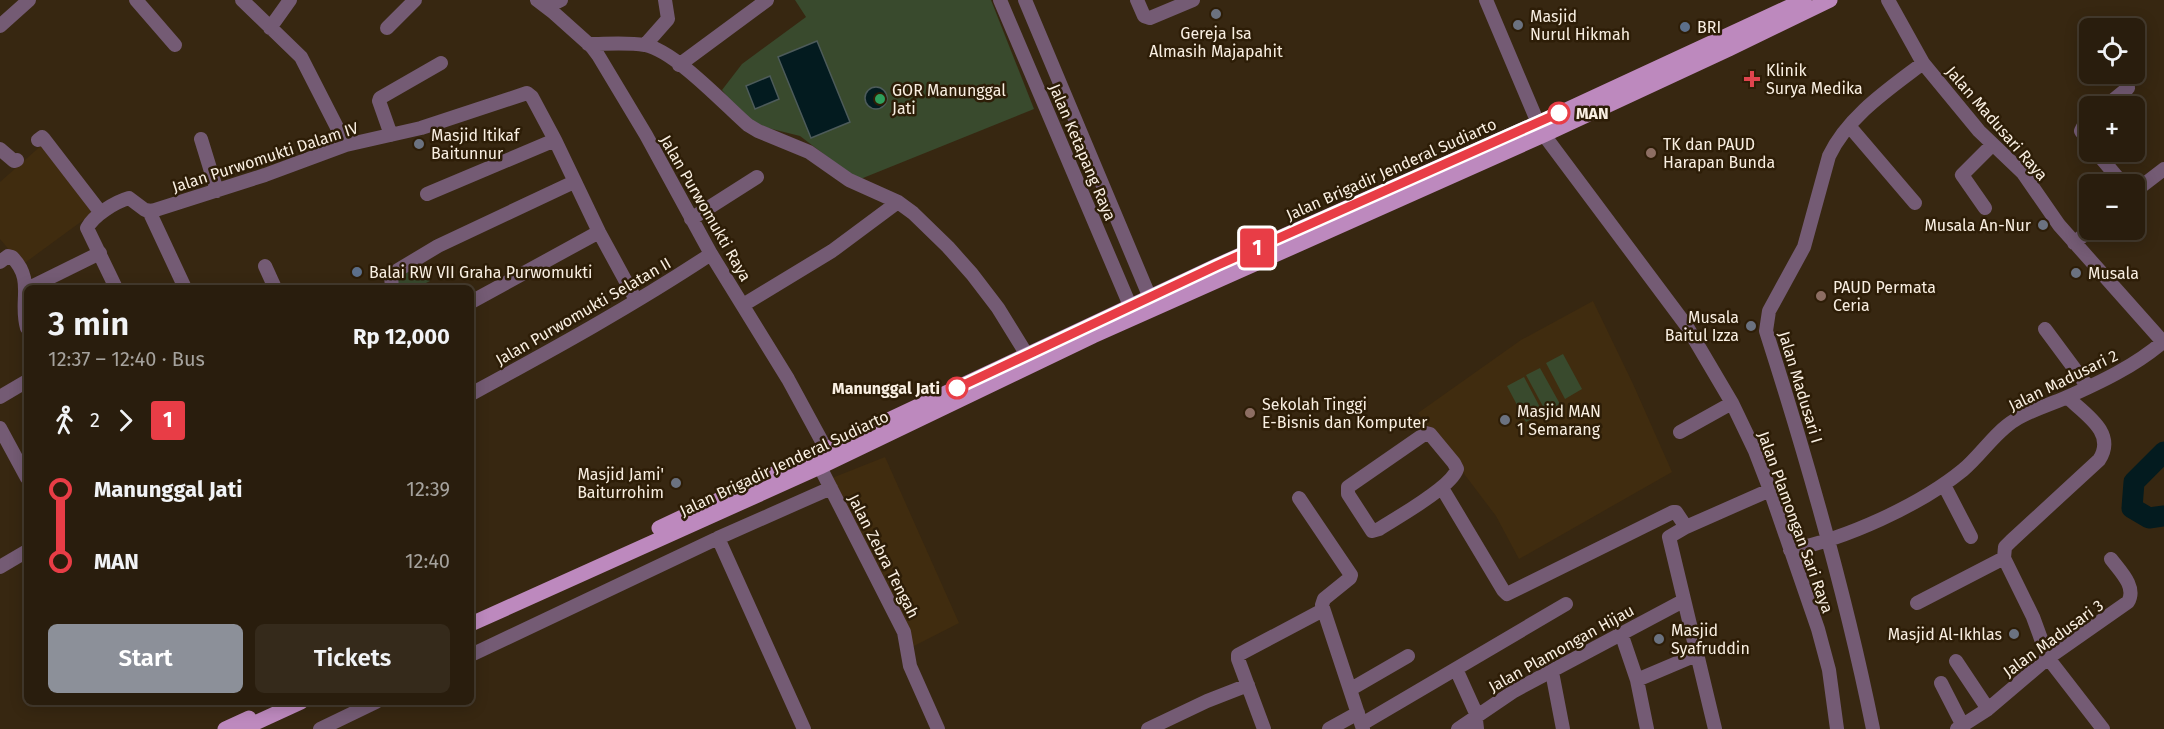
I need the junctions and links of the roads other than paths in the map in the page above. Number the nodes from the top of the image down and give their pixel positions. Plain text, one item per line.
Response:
1 (29, 0) edge
2 (136, 0) edge
3 (242, 0) edge
4 (290, 0) edge
5 (415, 0) edge
6 (561, 0) edge
7 (665, 0) edge
8 (768, 0) edge
9 (1000, 0) edge
10 (1025, 0) edge
11 (1137, 0) edge
12 (1193, 0) edge
13 (1486, 0) edge
14 (1804, 0) edge
15 (1830, 0) edge
16 (1888, 0) edge
17 (542, 3) edge
18 (0, 26) edge
19 (270, 28) junction
20 (387, 28) dead end
21 (588, 44) junction
22 (175, 45) dead end
23 (645, 45) junction
24 (441, 63) dead end
25 (1923, 63) junction
26 (679, 65) junction
27 (2128, 88) dead end
28 (2118, 96) edge
29 (1850, 127) junction
30 (1541, 129) junction
31 (391, 135) junction
32 (201, 139) dead end
33 (38, 140) dead end
34 (555, 140) junction
35 (346, 145) junction
36 (1992, 145) junction
37 (0, 148) edge
38 (17, 160) dead end
39 (2104, 162) edge
40 (2164, 169) edge
41 (2115, 174) edge
42 (757, 177) dead end
43 (1100, 180) junction
44 (574, 182) junction
45 (2145, 184) edge
46 (1080, 188) junction
47 (217, 190) junction
48 (427, 194) dead end
49 (1108, 197) junction
50 (898, 202) junction
51 (1916, 203) dead end
52 (1087, 204) junction
53 (1985, 208) dead end
54 (149, 211) junction
55 (101, 213) junction
56 (692, 219) junction
57 (599, 232) junction
58 (2079, 239) edge
59 (2074, 243) junction
60 (100, 253) junction
61 (1131, 253) junction
62 (711, 254) junction
63 (1112, 261) junction
64 (0, 262) edge
65 (266, 266) dead end
66 (26, 285) edge
67 (35, 285) edge
68 (115, 285) edge
69 (184, 285) edge
70 (274, 285) edge
71 (392, 285) edge
72 (474, 300) edge
73 (636, 300) junction
74 (1152, 303) junction
75 (743, 305) junction
76 (1133, 312) junction
77 (2045, 329) dead end
78 (2163, 341) edge
79 (1027, 355) junction
80 (24, 383) edge
81 (2088, 387) junction
82 (474, 392) edge
83 (0, 397) edge
84 (2067, 397) junction
85 (1732, 403) junction
86 (0, 428) edge
87 (1680, 432) dead end
88 (826, 449) junction
89 (820, 467) junction
90 (24, 472) edge
91 (1944, 485) junction
92 (831, 488) junction
93 (1442, 488) junction
94 (1770, 490) junction
95 (1299, 498) dead end
96 (1686, 527) junction
97 (1971, 537) dead end
98 (718, 538) junction
99 (1817, 544) junction
100 (1790, 550) junction
101 (24, 553) edge
102 (2004, 558) junction
103 (2111, 559) dead end
104 (0, 567) edge
105 (1683, 601) junction
106 (1917, 603) dead end
107 (1566, 604) dead end
108 (1323, 610) junction
109 (474, 613) edge
110 (474, 623) edge
111 (1622, 633) junction
112 (474, 654) edge
113 (1696, 655) junction
114 (1408, 656) dead end
115 (2048, 658) junction
116 (1956, 660) dead end
117 (1456, 669) junction
118 (1552, 672) junction
119 (1637, 680) junction
120 (1941, 683) dead end
121 (1248, 685) junction
122 (1351, 689) junction
123 (277, 705) edge
124 (295, 705) edge
125 (370, 705) edge
126 (1988, 709) junction
127 (1361, 722) edge
128 (1476, 722) edge
129 (1960, 727) edge
130 (247, 728) edge
131 (225, 729) edge
132 (320, 729) edge
133 (804, 729) edge
134 (938, 729) edge
135 (1148, 729) edge
136 (1264, 729) edge
137 (1329, 729) edge
138 (1458, 729) edge
139 (1563, 729) edge
140 (1647, 729) edge
141 (1715, 729) edge
142 (1837, 729) edge
143 (1873, 729) edge
144 (2103, 729) edge

1 - 18 street
2 - 22 street
3 - 19 street
4 - 19 street
5 - 20 street
6 - 17 street
7 - 23 street
8 - 26 street
9 - 46 street, Jalan Ketapang Raya
10 - 43 street, Jalan Ketapang Raya
11 - 12 street
13 - 30 street, Jalan Plamongan Sari Raya
14 - 30 main road, Jalan Brigadir Jenderal Sudiarto
15 - 30 main road, Jalan Brigadir Jenderal Sudiarto
16 - 25 street, Jalan Madusari Raya
17 - 21 street, Jalan Purwomukti Raya
19 - 35 street
21 - 23 street
21 - 56 street, Jalan Purwomukti Raya
23 - 26 street
24 - 31 street
25 - 29 street, Jalan Madusari I
25 - 36 street, Jalan Madusari Raya
26 - 50 street
27 - 28 street
29 - 51 street
29 - 99 street, Jalan Madusari I
30 - 74 main road, Jalan Brigadir Jenderal Sudiarto
30 - 85 street, Jalan Plamongan Sari Raya
31 - 34 street, Jalan Purwomukti Dalam IV
31 - 35 street, Jalan Purwomukti Dalam IV
32 - 47 street
33 - 55 street
34 - 44 street
34 - 48 street
35 - 47 street, Jalan Purwomukti Dalam IV
36 - 53 street
36 - 59 street, Jalan Madusari Raya
37 - 38 street
39 - 41 street
40 - 45 street
42 - 56 street
43 - 46 street
43 - 49 street, Jalan Ketapang Raya
44 - 57 street
44 - 71 street
46 - 52 street, Jalan Ketapang Raya
47 - 54 street, Jalan Purwomukti Dalam IV
49 - 52 street
49 - 61 street, Jalan Ketapang Raya
50 - 75 street
50 - 79 street
52 - 63 street, Jalan Ketapang Raya
54 - 55 street
54 - 69 street
55 - 60 street
56 - 62 street, Jalan Purwomukti Raya
57 - 72 street
57 - 73 street
58 - 59 street
59 - 78 street, Jalan Madusari Raya
60 - 67 street
60 - 68 street
61 - 63 street
61 - 74 street, Jalan Ketapang Raya
62 - 73 street, Jalan Purwomukti Selatan II
62 - 75 street, Jalan Purwomukti Raya
63 - 76 street, Jalan Ketapang Raya
64 - 66 street
65 - 70 street
73 - 82 street, Jalan Purwomukti Selatan II
74 - 76 main road, Jalan Brigadir Jenderal Sudiarto
75 - 88 street, Jalan Purwomukti Raya
76 - 79 main road, Jalan Brigadir Jenderal Sudiarto
76 - 89 main road, Jalan Brigadir Jenderal Sudiarto
77 - 81 street
78 - 81 street, Jalan Madusari 2
79 - 88 main road, Jalan Brigadir Jenderal Sudiarto
80 - 83 street
81 - 84 street, Jalan Madusari 2
84 - 91 street, Jalan Madusari 2
84 - 102 street
85 - 87 street
85 - 94 street, Jalan Plamongan Sari Raya
86 - 90 street
88 - 109 main road, Jalan Brigadir Jenderal Sudiarto
89 - 92 street, Jalan Zebra Tengah
89 - 110 main road, Jalan Brigadir Jenderal Sudiarto
91 - 97 street
91 - 99 street, Jalan Madusari 2
92 - 98 street
92 - 134 street, Jalan Zebra Tengah
93 - 93 street
93 - 96 street
94 - 96 street
94 - 100 street, Jalan Plamongan Sari Raya
95 - 108 street
96 - 105 street
98 - 112 street
98 - 133 street
99 - 100 street, Jalan Madusari 2
99 - 143 street, Jalan Madusari I
100 - 142 street, Jalan Plamongan Sari Raya
101 - 104 street
102 - 106 street
102 - 115 street
103 - 115 street, Jalan Madusari 3
105 - 111 street, Jalan Plamongan Hijau
105 - 113 street
107 - 117 street, Jalan Plamongan Hijau
108 - 121 street
108 - 122 street
111 - 118 street, Jalan Plamongan Hijau
111 - 119 street
113 - 119 street
113 - 141 street
114 - 122 street
115 - 126 street, Jalan Madusari 3
115 - 144 street
116 - 126 street
117 - 127 street, Jalan Plamongan Hijau
117 - 128 street
118 - 128 street, Jalan Plamongan Hijau
118 - 139 street
119 - 140 street
120 - 129 street
121 - 135 street
121 - 136 street
122 - 127 street
123 - 131 main road
124 - 130 main road
125 - 132 street
126 - 129 street, Jalan Madusari 3
127 - 137 street, Jalan Plamongan Hijau
128 - 138 street, Jalan Plamongan Hijau

